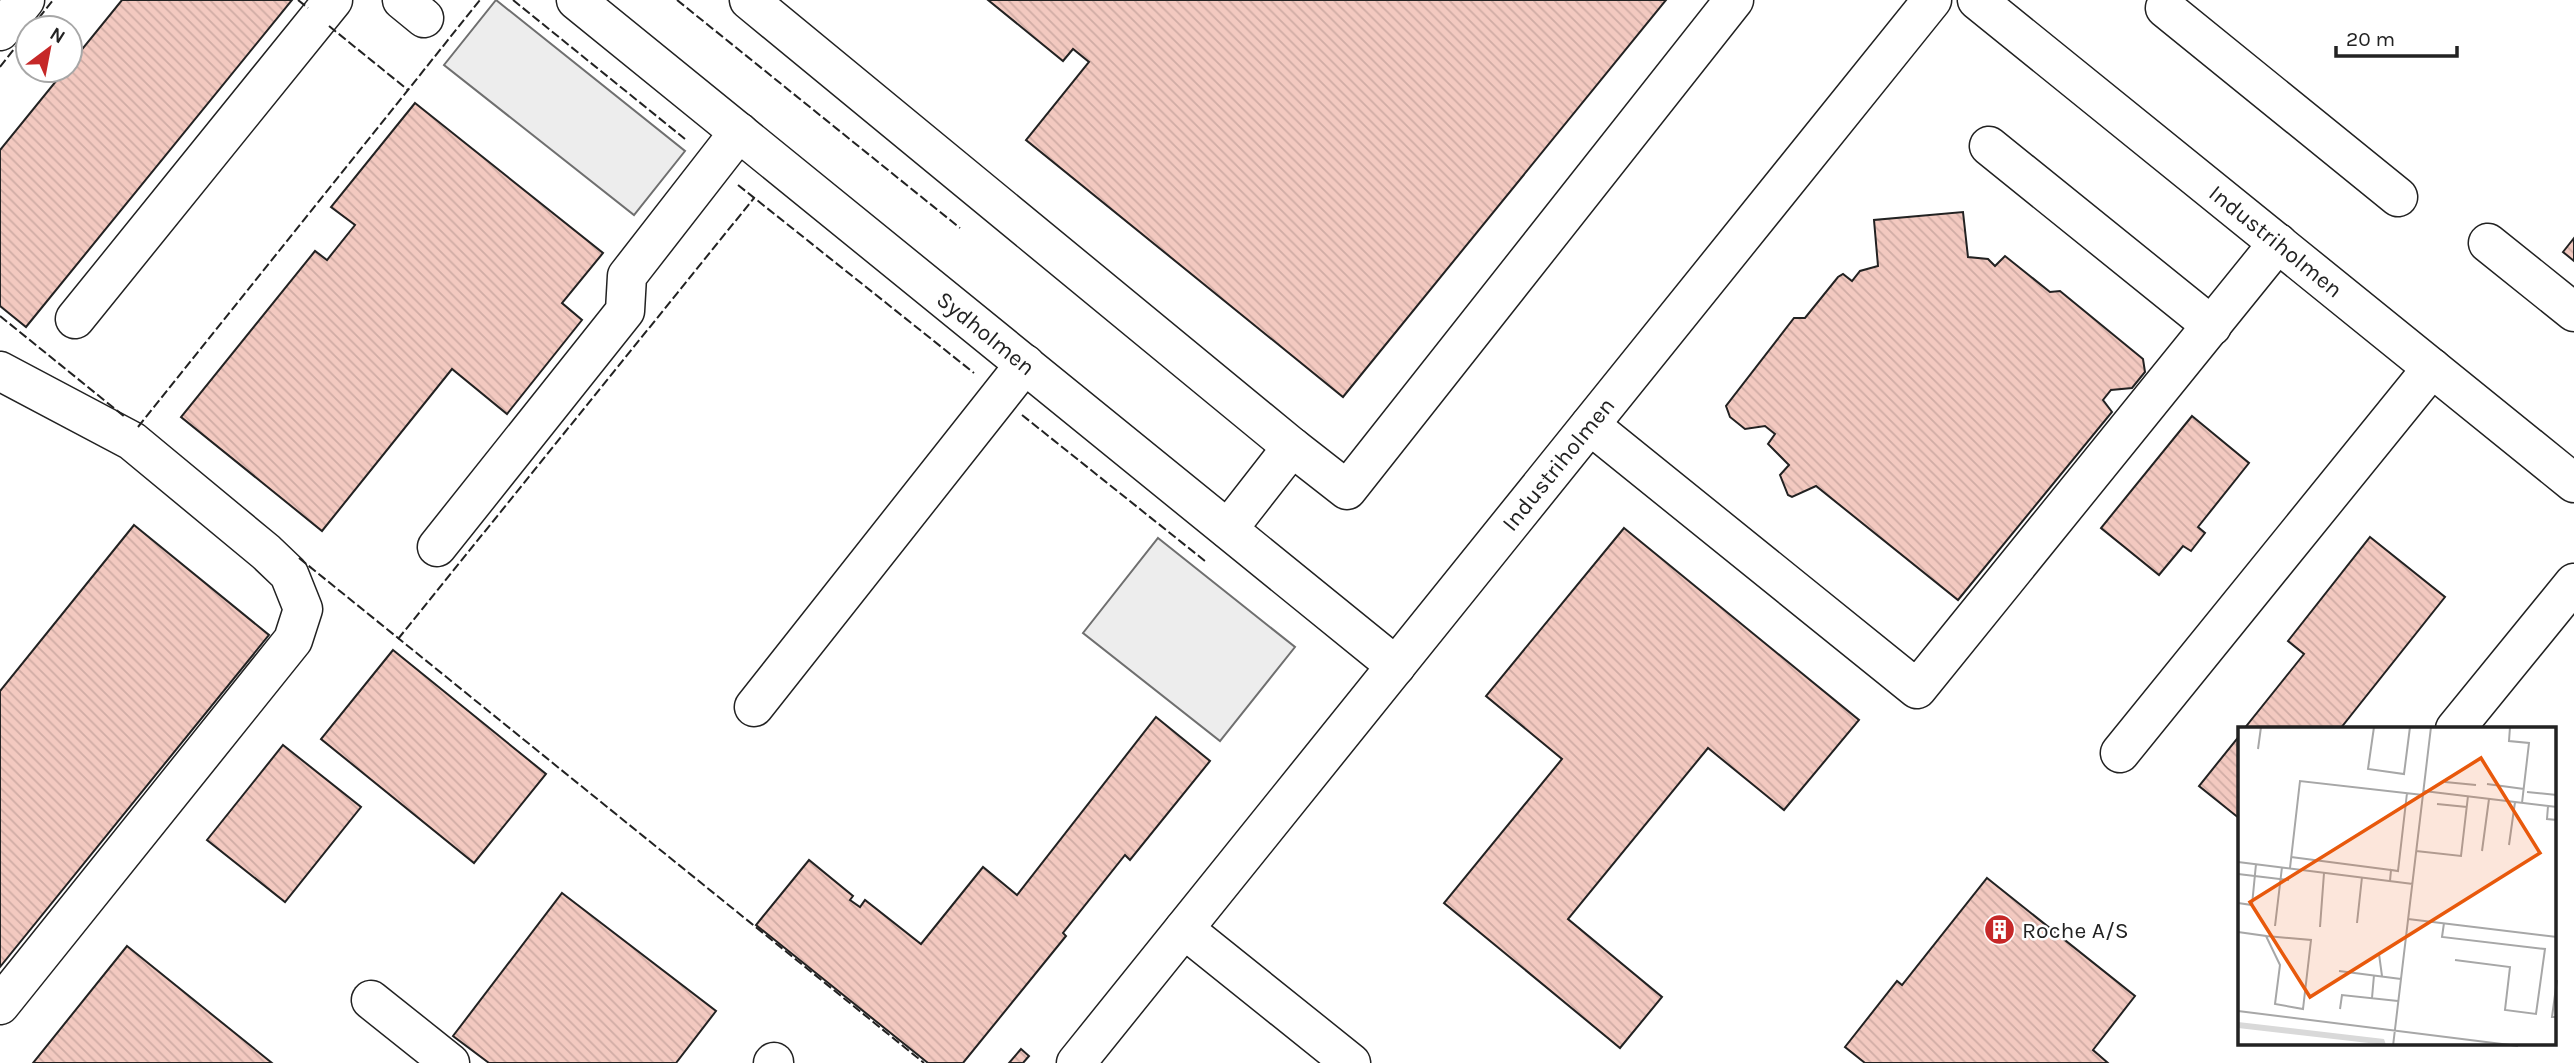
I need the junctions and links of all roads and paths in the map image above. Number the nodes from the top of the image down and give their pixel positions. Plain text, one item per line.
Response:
1 (25, 0) edge
2 (333, 0) edge
3 (576, 0) edge
4 (749, 0) edge
5 (1734, 0) edge
6 (1978, 0) edge
7 (1924, 3) edge
8 (2165, 8) dead end
9 (0, 32) edge
10 (739, 132) junction
11 (1989, 146) dead end
12 (2398, 197) dead end
13 (2278, 243) junction
14 (2488, 243) dead end
15 (2574, 312) edge
16 (75, 319) dead end
17 (2212, 326) junction
18 (1025, 364) junction
19 (2432, 368) junction
20 (0, 371) edge
21 (1590, 425) junction
22 (1292, 447) junction
23 (2574, 483) edge
24 (1228, 529) junction
25 (437, 547) dead end
26 (2574, 583) edge
27 (1396, 666) junction
28 (754, 707) dead end
29 (2457, 727) edge
30 (2120, 753) dead end
31 (1184, 929) junction
32 (371, 1000) dead end
33 (0, 1005) edge
34 (450, 1063) edge
35 (1076, 1063) edge
36 (1351, 1063) edge

1 - 9 street
2 - 16 street
3 - 10 street, Sydholmen
4 - 22 street
5 - 22 street
6 - 13 street, Industriholmen
7 - 21 street, Industriholmen
8 - 12 street
10 - 18 street, Sydholmen
10 - 25 street
11 - 17 street
13 - 17 street
13 - 19 street, Industriholmen
14 - 15 street
17 - 21 street
18 - 24 street, Sydholmen
18 - 28 street
19 - 23 street, Industriholmen
19 - 30 street
20 - 33 street
21 - 27 street, Industriholmen
22 - 24 street
24 - 27 street, Sydholmen
26 - 29 street
27 - 31 street, Industriholmen
31 - 35 street, Industriholmen
31 - 36 street
32 - 34 street

